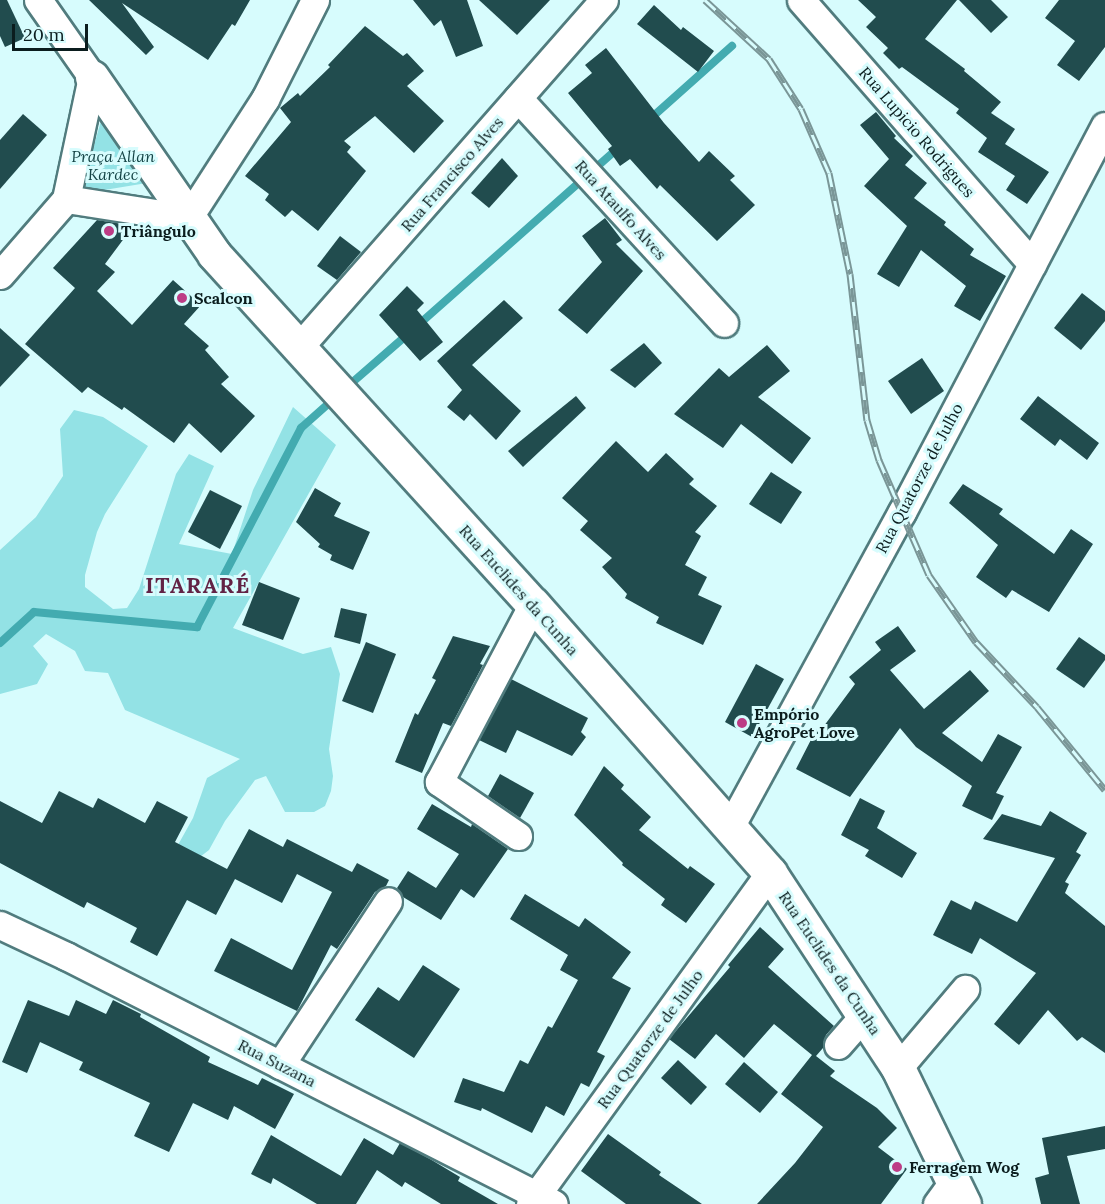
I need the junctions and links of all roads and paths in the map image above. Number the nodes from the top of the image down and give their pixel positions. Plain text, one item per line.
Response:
1 (38, 0) edge
2 (315, 0) edge
3 (604, 0) edge
4 (801, 0) edge
5 (92, 77) junction
6 (518, 98) junction
7 (1105, 126) edge
8 (66, 199) junction
9 (188, 218) junction
10 (1032, 264) junction
11 (0, 275) edge
12 (724, 323) dead end
13 (299, 347) junction
14 (533, 604) junction
15 (730, 827) junction
16 (518, 836) dead end
17 (770, 873) junction
18 (388, 901) dead end
19 (0, 925) edge
20 (966, 989) dead end
21 (865, 1014) junction
22 (838, 1045) dead end
23 (280, 1065) junction
24 (898, 1068) junction
25 (952, 1196) edge
26 (540, 1201) edge

1 - 5 street, Rua Euclides da Cunha
2 - 9 street
3 - 6 street, Rua Francisco Alves
4 - 10 street, Rua Lupicio Rodrigues
5 - 8 street
5 - 9 main road, Rua Euclides da Cunha
6 - 12 street, Rua Ataulfo Alves
6 - 13 street, Rua Francisco Alves
7 - 10 street, Rua Quatorze de Julho
8 - 9 street
8 - 11 street
9 - 13 main road, Rua Euclides da Cunha
10 - 15 street, Rua Quatorze de Julho
13 - 14 main road, Rua Euclides da Cunha
14 - 15 main road, Rua Euclides da Cunha
14 - 16 street
15 - 17 main road, Rua Euclides da Cunha
17 - 21 main road, Rua Euclides da Cunha
17 - 26 street, Rua Quatorze de Julho
18 - 23 street
19 - 23 street, Rua Suzana
20 - 24 street
21 - 22 street
21 - 24 main road, Rua Euclides da Cunha
23 - 26 street, Rua Suzana
24 - 25 main road, Rua Euclides da Cunha

